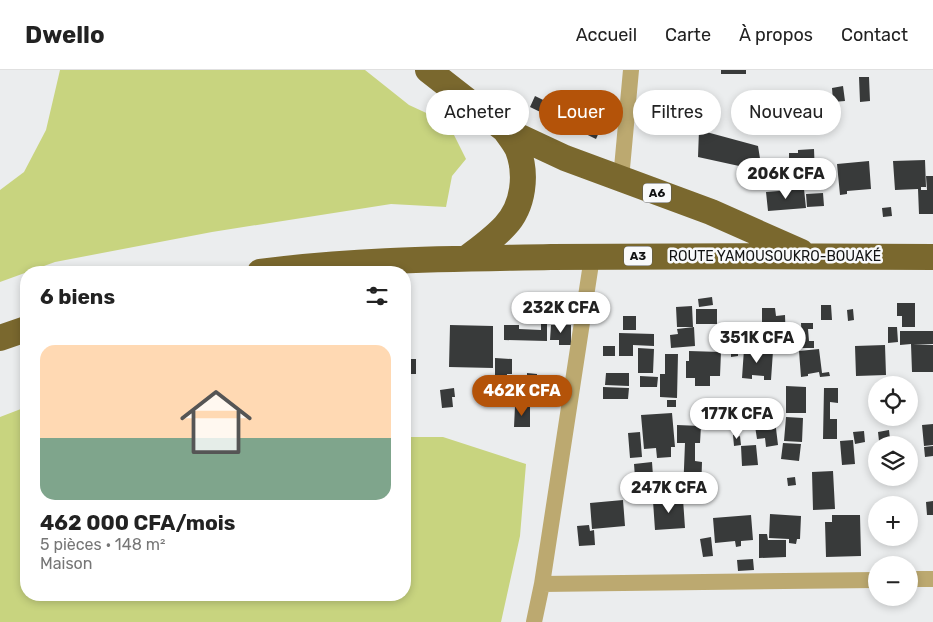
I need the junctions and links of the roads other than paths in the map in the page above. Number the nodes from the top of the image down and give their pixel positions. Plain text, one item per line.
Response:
1 (428, 70) edge
2 (631, 70) edge
3 (454, 90) edge
4 (508, 135) edge
5 (516, 135) edge
6 (621, 180) junction
7 (808, 256) junction
8 (592, 257) junction
9 (933, 257) edge
10 (467, 258) junction
11 (322, 266) edge
12 (20, 331) edge
13 (0, 338) edge
14 (918, 579) edge
15 (933, 579) edge
16 (868, 580) edge
17 (542, 584) junction
18 (534, 622) edge

1 - 3 highway, A6
2 - 6 street
4 - 10 highway
5 - 6 highway, A6
6 - 7 highway, A6
7 - 8 highway, ROUTE YAMOUSOUKRO-BOUAKÉ / A3
7 - 9 highway, ROUTE YAMOUSOUKRO-BOUAKÉ / A3
8 - 10 highway, ROUTE YAMOUSOUKRO-BOUAKÉ / A3
8 - 17 street
10 - 11 highway, A3
12 - 13 highway
14 - 15 street
16 - 17 street
17 - 18 street

